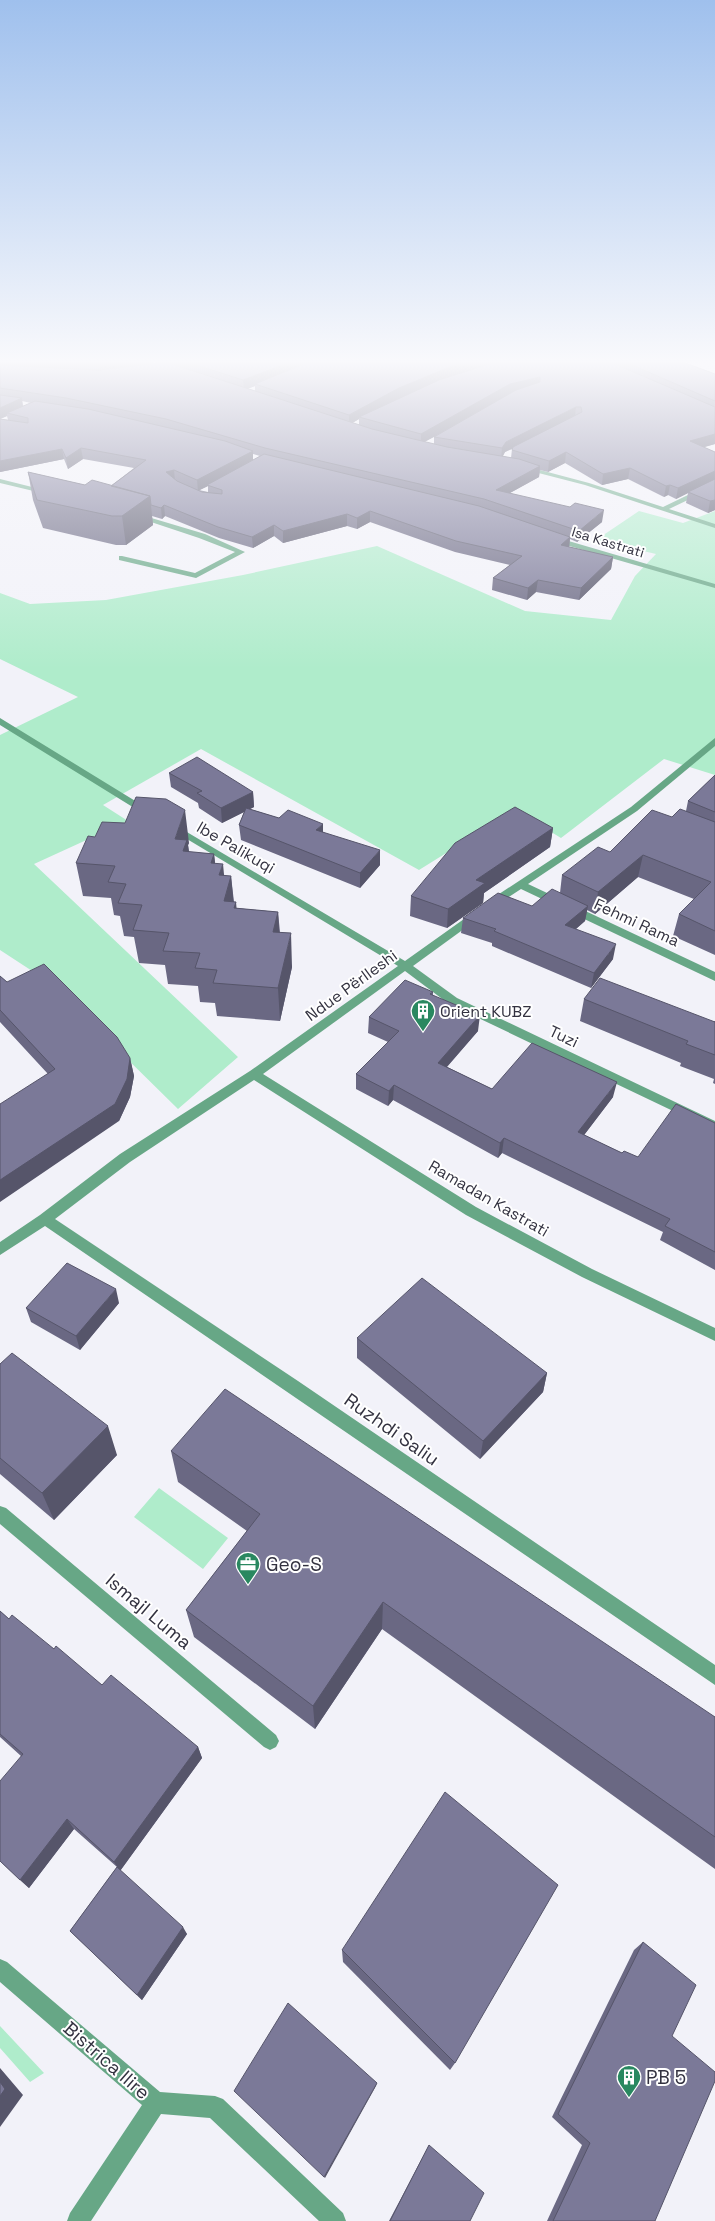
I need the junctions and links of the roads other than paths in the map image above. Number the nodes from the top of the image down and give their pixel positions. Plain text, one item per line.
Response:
1 (519, 466) edge
2 (0, 481) edge
3 (715, 484) edge
4 (55, 494) edge
5 (665, 508) junction
6 (128, 512) edge
7 (715, 526) edge
8 (543, 535) edge
9 (122, 558) dead end
10 (715, 586) edge
11 (0, 721) edge
12 (715, 741) edge
13 (519, 884) junction
14 (406, 966) junction
15 (715, 977) edge
16 (254, 1074) junction
17 (715, 1126) edge
18 (45, 1219) junction
19 (0, 1249) edge
20 (715, 1335) edge
21 (0, 1514) edge
22 (715, 1676) edge
23 (270, 1742) dead end
24 (0, 1969) edge
25 (156, 2102) junction
26 (78, 2221) edge
27 (335, 2221) edge

1 - 5 street
2 - 4 street
3 - 5 street
5 - 7 street
6 - 9 street
8 - 10 street, Isa Kastrati
11 - 14 street, Ibe Palikuqi
12 - 13 street, Ndue Përlleshi
13 - 14 street, Ndue Përlleshi
13 - 15 street, Fehmi Rama
14 - 16 street, Ndue Përlleshi
14 - 17 street, Tuzi
16 - 18 street, Ndue Përlleshi
16 - 20 street, Ramadan Kastrati
18 - 19 street, Ndue Përlleshi
18 - 22 street, Ruzhdi Saliu
21 - 23 street, Ismajl Luma
24 - 25 street, Bistrica Ilire
25 - 26 street
25 - 27 street, Bistrica Ilire

